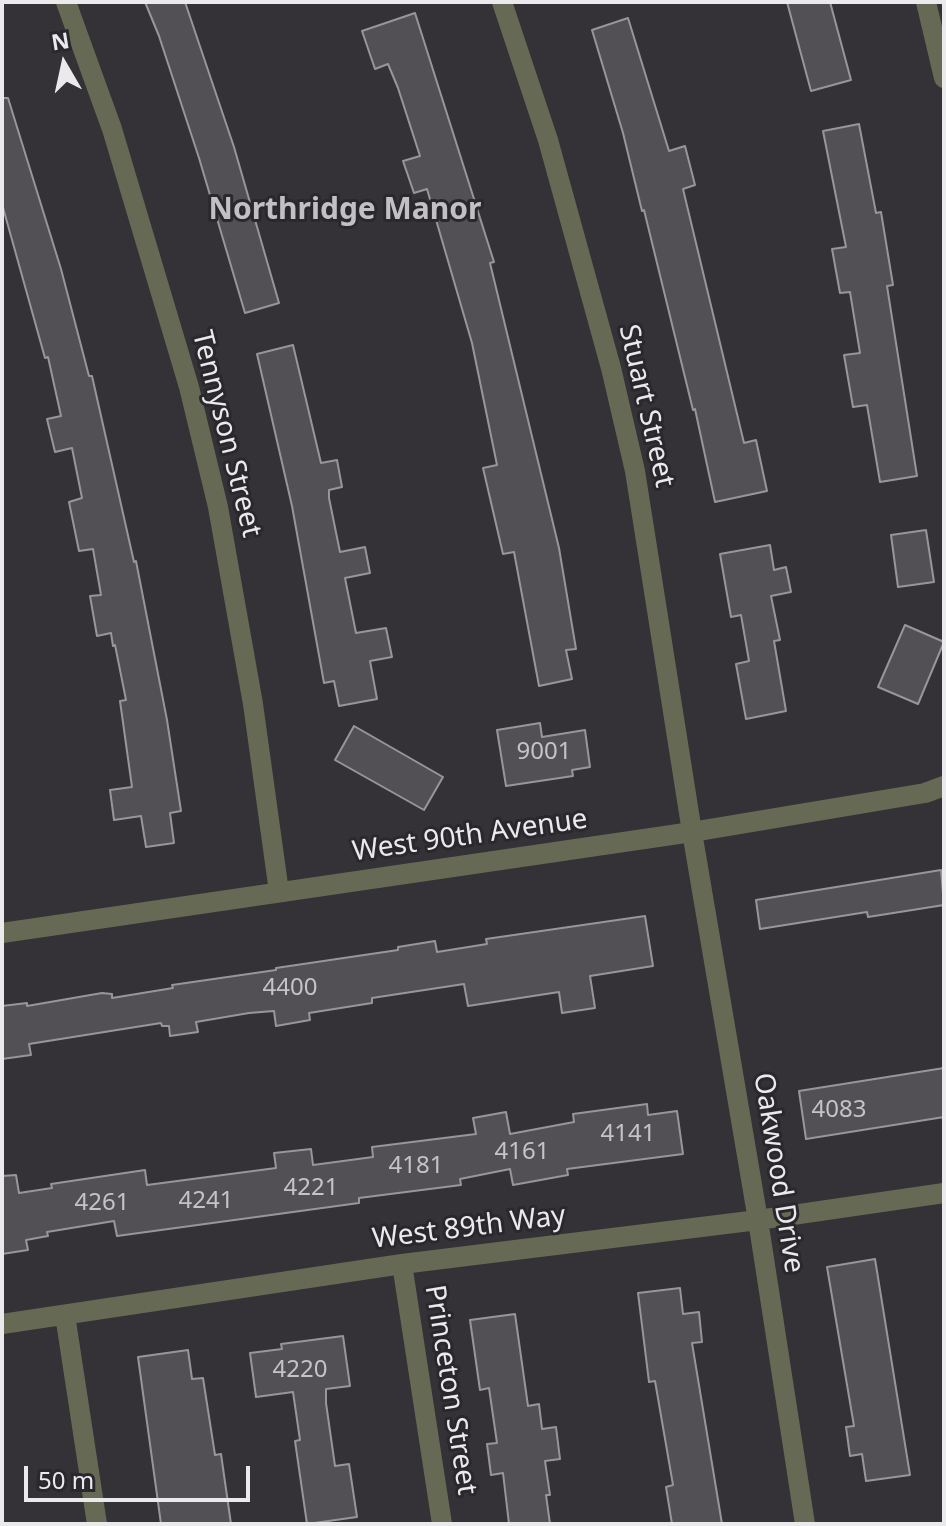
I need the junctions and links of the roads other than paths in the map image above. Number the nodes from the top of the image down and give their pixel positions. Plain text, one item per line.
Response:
1 (66, 2) edge
2 (502, 2) edge
3 (926, 2) edge
4 (944, 78) edge
5 (944, 786) edge
6 (692, 832) junction
7 (279, 892) junction
8 (2, 933) edge
9 (944, 1193) edge
10 (758, 1220) junction
11 (402, 1264) junction
12 (65, 1315) junction
13 (2, 1324) edge
14 (97, 1524) edge
15 (442, 1524) edge
16 (805, 1524) edge

1 - 7 street, Tennyson Street
2 - 6 street, Stuart Street
3 - 4 street
5 - 6 street, West 90th Avenue
6 - 7 street, West 90th Avenue
6 - 10 street, Oakwood Drive
7 - 8 street, West 90th Avenue
9 - 10 street, West 89th Way
10 - 11 street, West 89th Way
10 - 16 street, Oakwood Drive
11 - 12 street, West 89th Way
11 - 15 street, Princeton Street
12 - 13 street, West 89th Way
12 - 14 street

